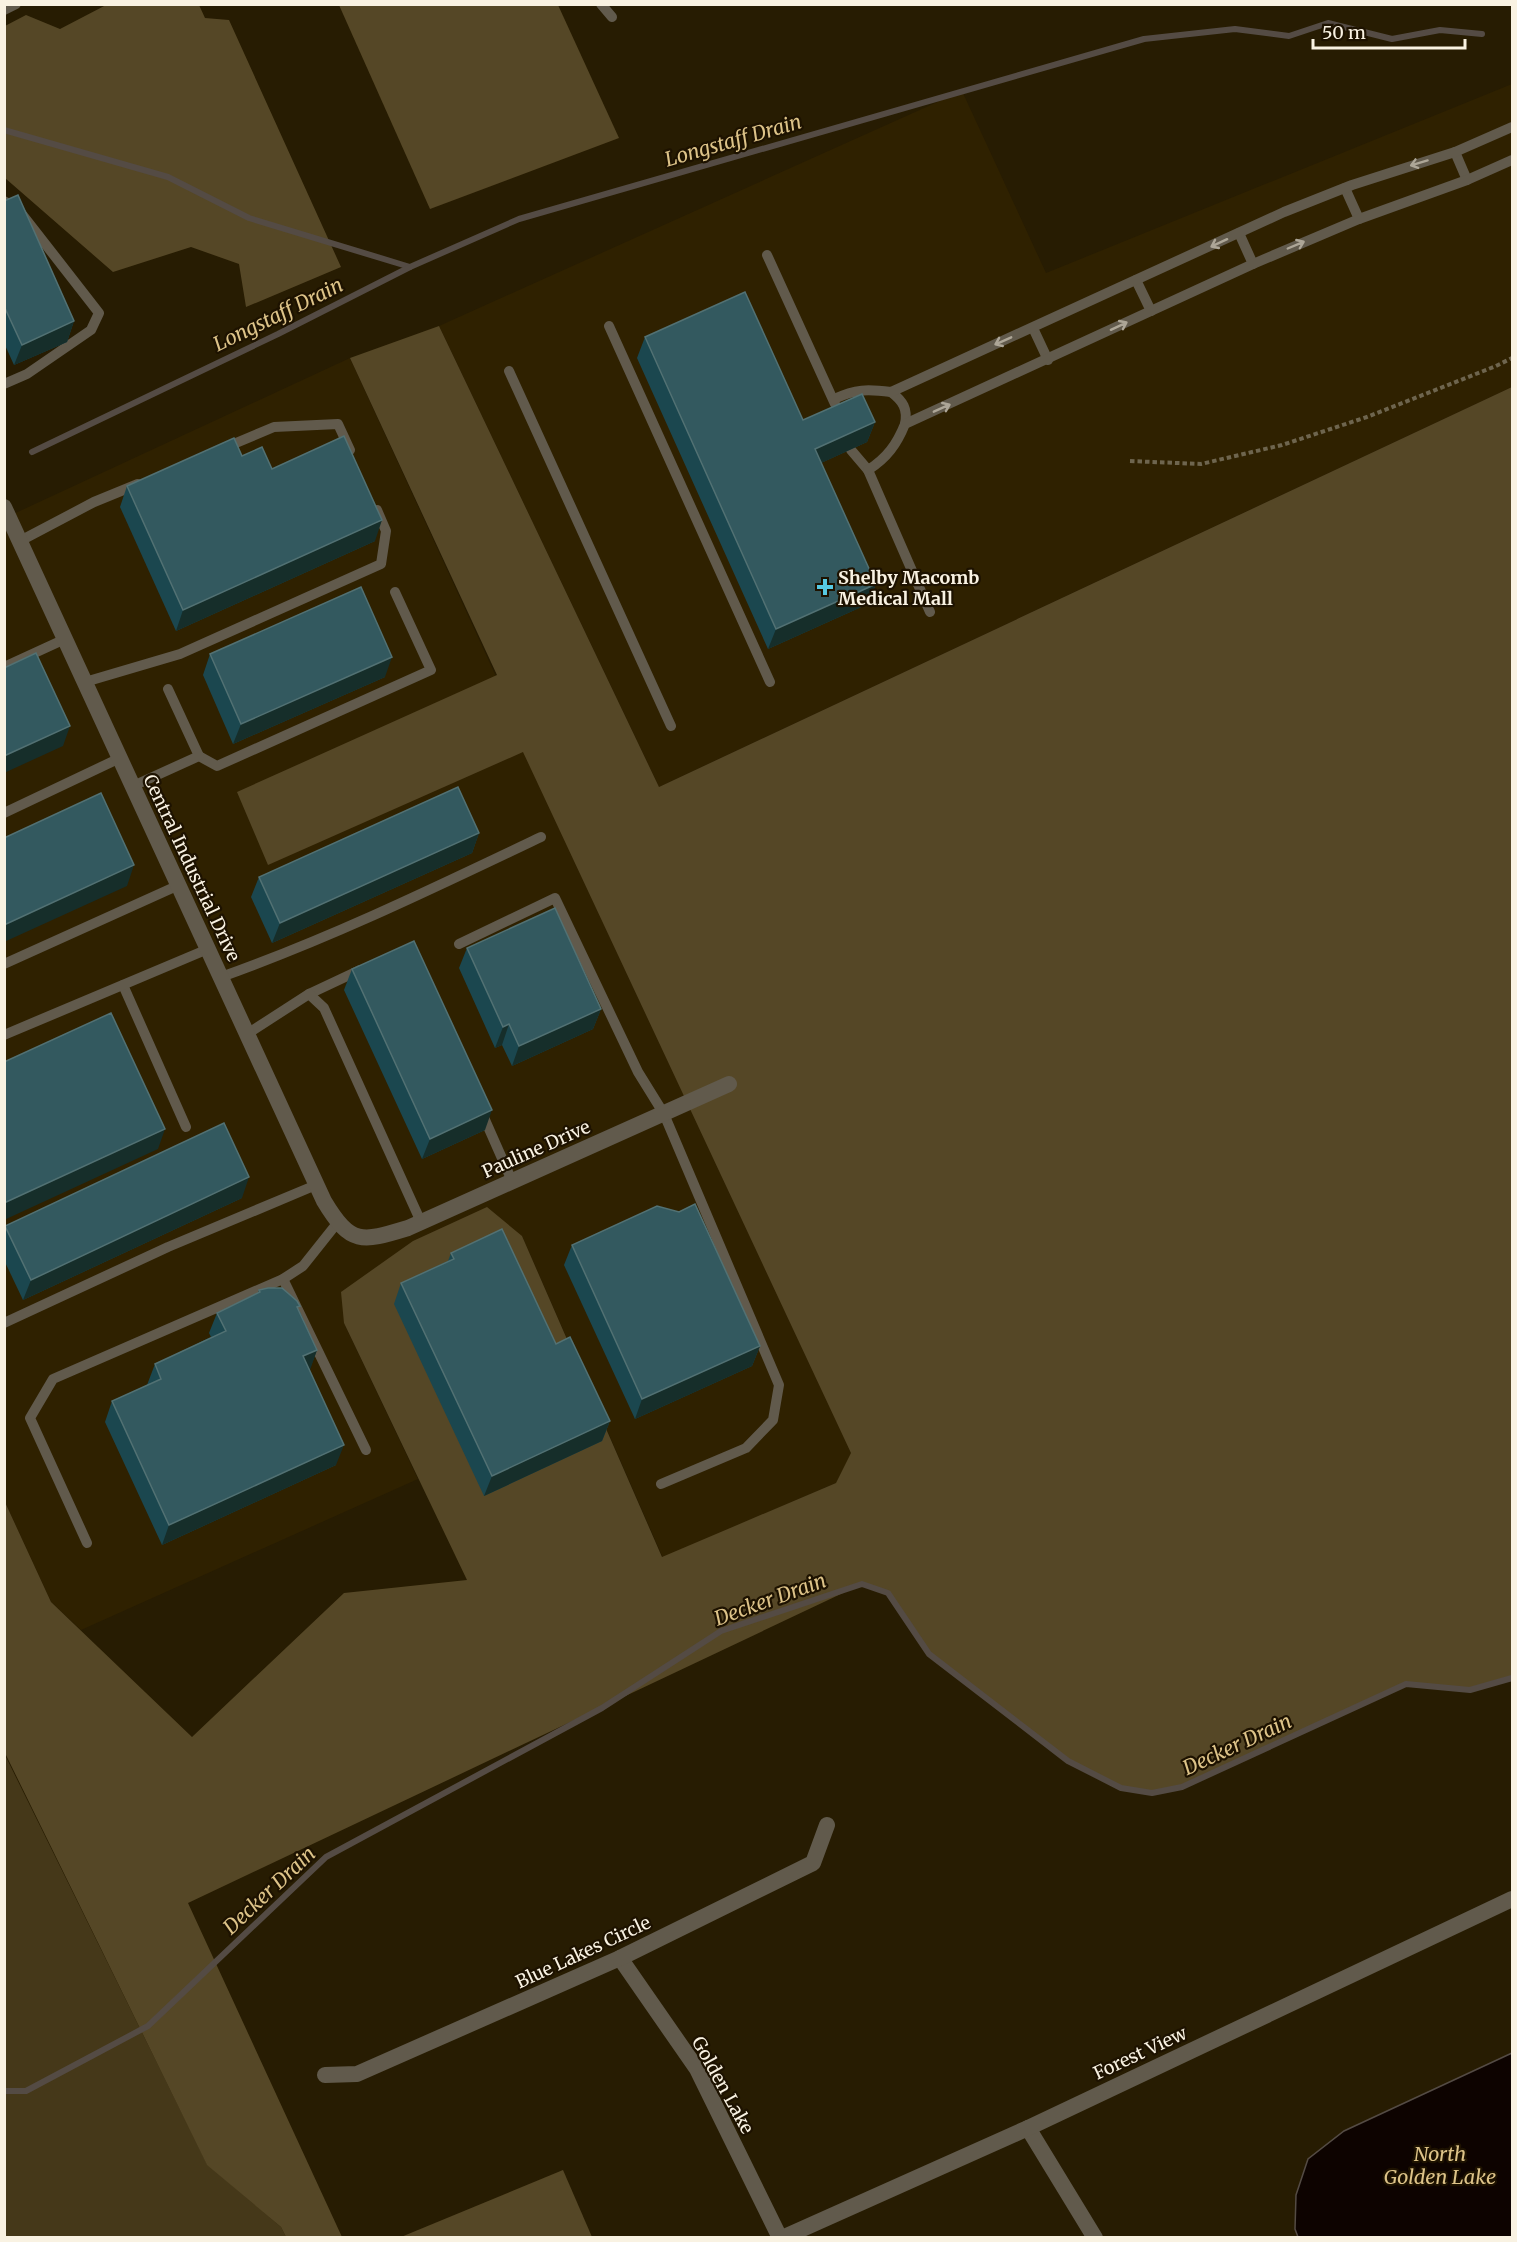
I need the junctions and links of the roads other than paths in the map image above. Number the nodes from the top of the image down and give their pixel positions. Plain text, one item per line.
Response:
1 (16, 4) edge
2 (602, 4) edge
3 (4, 10) edge
4 (612, 17) dead end
5 (1512, 127) edge
6 (1455, 152) junction
7 (1512, 160) edge
8 (1467, 180) junction
9 (1345, 188) junction
10 (4, 201) edge
11 (1359, 219) junction
12 (1239, 233) junction
13 (767, 255) dead end
14 (1253, 264) junction
15 (1136, 280) junction
16 (1151, 311) junction
17 (609, 326) dead end
18 (1033, 328) junction
19 (1048, 360) junction
20 (509, 370) dead end
21 (4, 384) edge
22 (891, 392) junction
23 (905, 424) junction
24 (851, 450) edge
25 (210, 453) edge
26 (352, 456) edge
27 (868, 470) junction
28 (147, 480) edge
29 (372, 499) edge
30 (6, 514) edge
31 (20, 541) junction
32 (395, 592) dead end
33 (930, 612) dead end
34 (65, 639) junction
35 (4, 667) edge
36 (85, 682) junction
37 (770, 682) dead end
38 (168, 689) dead end
39 (671, 726) dead end
40 (199, 756) junction
41 (120, 758) junction
42 (133, 786) junction
43 (4, 813) edge
44 (542, 837) dead end
45 (179, 885) junction
46 (459, 944) dead end
47 (208, 949) junction
48 (4, 964) edge
49 (369, 966) edge
50 (221, 977) junction
51 (123, 985) junction
52 (309, 994) junction
53 (247, 1034) junction
54 (4, 1035) edge
55 (729, 1084) dead end
56 (479, 1107) edge
57 (664, 1114) junction
58 (186, 1127) dead end
59 (512, 1181) junction
60 (316, 1185) junction
61 (338, 1222) junction
62 (421, 1222) junction
63 (355, 1237) joint
64 (283, 1279) junction
65 (4, 1323) edge
66 (366, 1450) dead end
67 (661, 1484) dead end
68 (87, 1543) dead end
69 (827, 1825) dead end
70 (1512, 1899) edge
71 (620, 1958) junction
72 (325, 2075) dead end
73 (1028, 2128) junction
74 (781, 2238) edge
75 (1095, 2238) edge

1 - 3 lane
2 - 4 lane
5 - 6 lane
6 - 8 lane
6 -> 9 lane
7 - 8 lane
8 - 11 lane
9 - 11 lane
9 - 12 lane
10 - 21 lane
14 -> 11 lane
12 - 14 lane
12 -> 15 lane
13 - 22 lane
14 - 16 lane
15 - 16 lane
15 - 18 lane
19 -> 16 lane
17 - 37 lane
18 - 19 lane
18 -> 22 lane
23 -> 19 lane
20 - 39 lane
22 - 23 lane
23 - 27 lane
24 - 27 lane
25 - 26 lane
27 - 33 lane
28 - 31 lane
29 - 36 lane
30 - 31 street, Central Industrial Drive
31 - 34 street, Central Industrial Drive
32 - 40 lane
34 - 35 lane
34 - 36 street, Central Industrial Drive
36 - 41 street, Central Industrial Drive
38 - 40 lane
40 - 42 lane
41 - 42 street, Central Industrial Drive
41 - 43 lane
42 - 45 street, Central Industrial Drive
44 - 50 lane
45 - 47 street, Central Industrial Drive
45 - 48 lane
46 - 57 lane
47 - 50 street, Central Industrial Drive
47 - 51 lane
49 - 52 lane
50 - 53 street, Central Industrial Drive
51 - 54 lane
51 - 58 lane
52 - 53 lane
52 - 62 lane
53 - 60 street, Central Industrial Drive
55 - 57 street, Pauline Drive
56 - 59 lane
57 - 59 street, Pauline Drive
57 - 67 lane
59 - 62 street, Pauline Drive
60 - 61 street, Central Industrial Drive
60 - 65 lane
61 - 63 street, Central Industrial Drive
61 - 64 lane
62 - 63 street, Pauline Drive
64 - 66 lane
64 - 68 lane
69 - 71 street, Blue Lakes Circle
70 - 73 street, Forest View
71 - 72 street, Blue Lakes Circle
71 - 74 street, Golden Lake
73 - 74 street, Forest View
73 - 75 street

